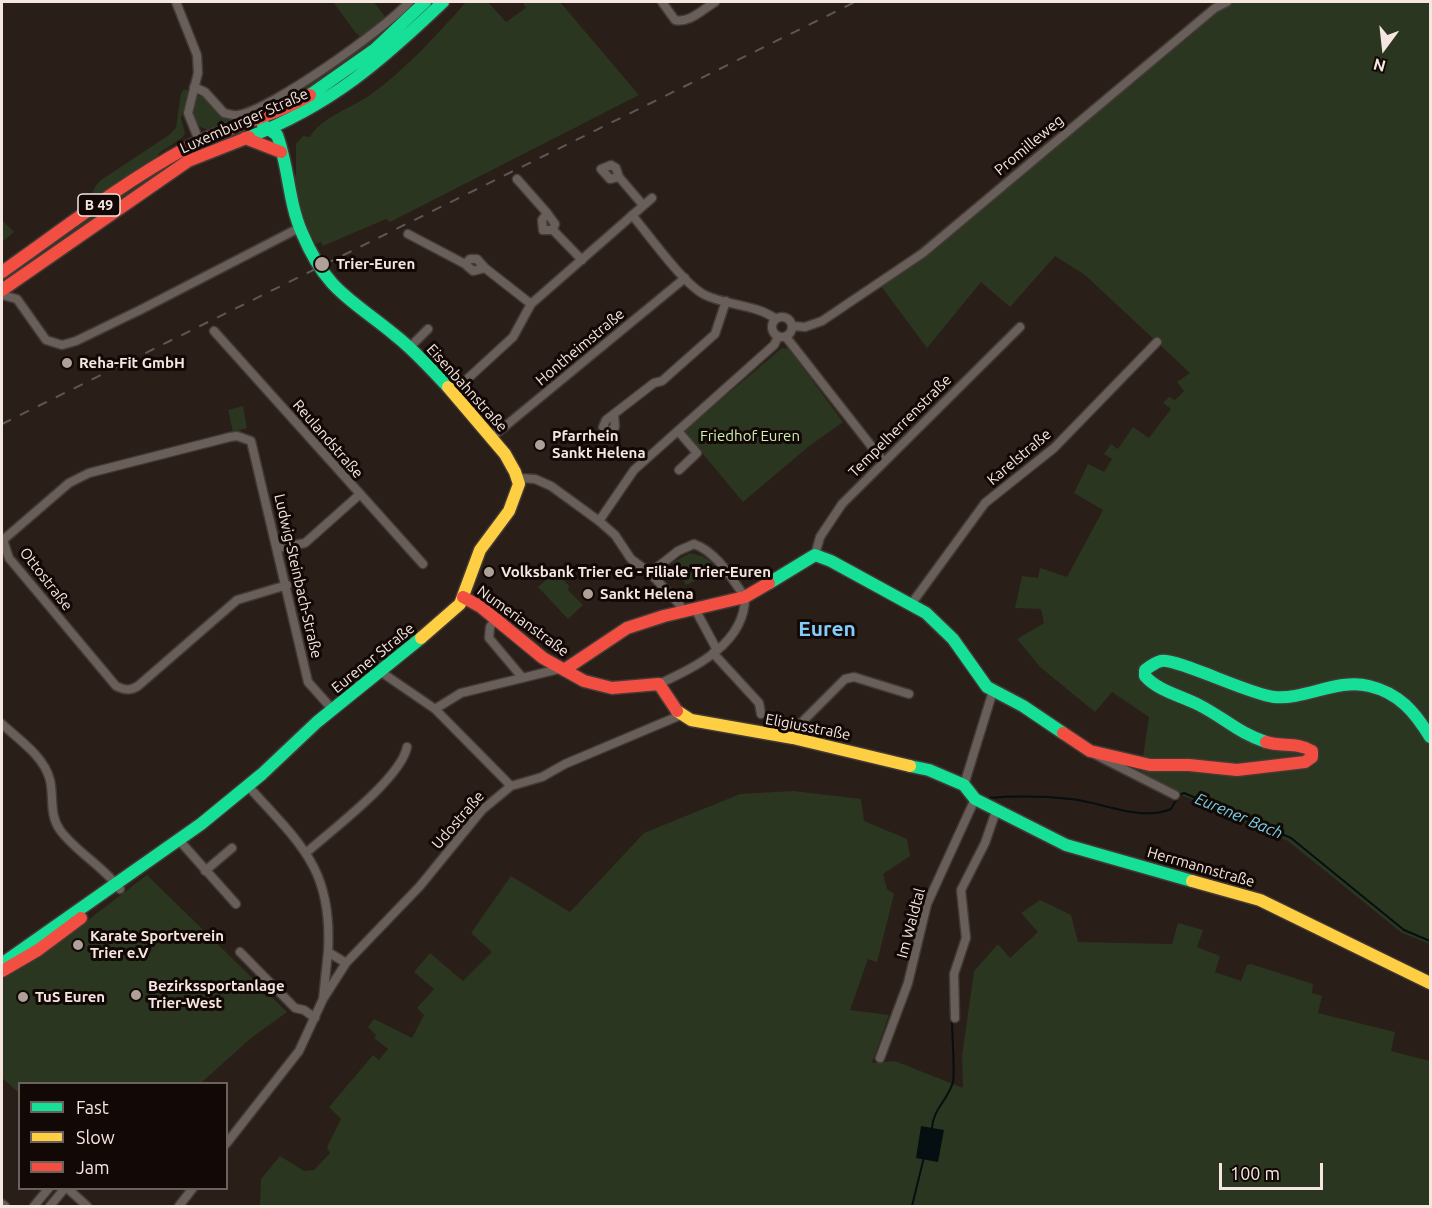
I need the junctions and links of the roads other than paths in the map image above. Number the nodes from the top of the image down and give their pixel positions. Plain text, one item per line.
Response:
1 (176, 2) edge
2 (409, 2) edge
3 (425, 2) edge
4 (443, 2) edge
5 (662, 2) edge
6 (714, 2) edge
7 (1227, 2) edge
8 (194, 87) junction
9 (277, 113) junction
10 (298, 116) junction
11 (254, 122) junction
12 (271, 128) junction
13 (245, 138) junction
14 (199, 141) junction
15 (281, 152) junction
16 (205, 154) junction
17 (619, 177) dead end
18 (517, 179) dead end
19 (652, 198) dead end
20 (642, 205) junction
21 (632, 215) junction
22 (301, 227) junction
23 (408, 234) dead end
24 (582, 260) junction
25 (2, 272) edge
26 (19, 278) junction
27 (685, 278) junction
28 (2, 290) edge
29 (2, 295) edge
30 (17, 299) junction
31 (726, 301) junction
32 (531, 304) junction
33 (776, 319) junction
34 (793, 326) junction
35 (1020, 327) dead end
36 (428, 330) dead end
37 (214, 331) dead end
38 (782, 337) junction
39 (1157, 342) dead end
40 (409, 348) junction
41 (452, 393) junction
42 (614, 415) dead end
43 (678, 431) junction
44 (492, 437) junction
45 (251, 441) joint
46 (884, 460) junction
47 (679, 470) dead end
48 (519, 478) junction
49 (359, 495) junction
50 (599, 521) junction
51 (2, 540) edge
52 (278, 548) junction
53 (812, 556) junction
54 (423, 564) dead end
55 (650, 573) junction
56 (287, 585) junction
57 (463, 597) junction
58 (745, 597) junction
59 (912, 603) junction
60 (695, 609) junction
61 (682, 612) junction
62 (495, 620) junction
63 (715, 652) junction
64 (564, 670) junction
65 (381, 672) junction
66 (521, 676) junction
67 (659, 684) junction
68 (993, 691) junction
69 (909, 694) dead end
70 (435, 709) junction
71 (333, 710) junction
72 (761, 714) dead end
73 (681, 715) junction
74 (2, 724) edge
75 (1431, 737) edge
76 (793, 738) junction
77 (407, 747) dead end
78 (1090, 751) junction
79 (964, 785) junction
80 (248, 786) junction
81 (511, 786) junction
82 (1175, 795) dead end
83 (975, 799) junction
84 (996, 811) junction
85 (174, 843) junction
86 (232, 848) dead end
87 (307, 852) junction
88 (205, 871) junction
89 (118, 886) junction
90 (236, 904) dead end
91 (240, 952) dead end
92 (328, 952) junction
93 (346, 963) junction
94 (2, 969) edge
95 (1431, 983) edge
96 (323, 999) junction
97 (315, 1018) junction
98 (955, 1018) dead end
99 (880, 1058) dead end
100 (228, 1141) edge
101 (47, 1190) edge
102 (64, 1190) edge
103 (68, 1190) edge
104 (191, 1190) edge
105 (2, 1204) edge
106 (5, 1206) edge
107 (34, 1206) edge
108 (50, 1206) edge
109 (87, 1206) edge
110 (179, 1206) edge

1 - 8 street
2 - 8 street, Luxemburger Straße
3 - 9 street, Luxemburger Straße / B 49
4 - 10 street, Luxemburger Straße / B 49
5 - 6 street
7 - 34 street, Promilleweg
8 - 14 street
9 - 11 street, Luxemburger Straße / B 49
9 - 12 street
10 - 12 street, Luxemburger Straße / B 49
10 - 15 street
11 - 12 street
11 - 14 street, Luxemburger Straße / B 49
12 - 13 street, Luxemburger Straße / B 49
12 - 15 street, Eisenbahnstraße
13 - 15 street
13 - 16 street, Luxemburger Straße / B 49
14 - 16 street
14 - 25 street, Luxemburger Straße / B 49
15 - 22 street, Eisenbahnstraße
16 - 26 street, Luxemburger Straße / B 49
17 - 20 street
18 - 24 street
19 - 20 street
20 - 21 street
21 - 24 street
21 - 27 street
22 - 30 street
22 - 40 street, Eisenbahnstraße
23 - 32 street
24 - 32 street
26 - 28 street, Luxemburger Straße / B 49
26 - 30 street
27 - 31 street
27 - 44 street, Hontheimstraße
29 - 30 street
31 - 33 street
31 - 42 street
32 - 41 street
33 - 34 street
33 - 38 street
34 - 38 street
35 - 46 street, Tempelherrenstraße
36 - 40 street, Eisenbahnstraße
37 - 49 street, Reulandstraße
38 - 43 street
38 - 46 street
39 - 59 street, Karelstraße
40 - 41 street, Eisenbahnstraße
41 - 44 street, Eisenbahnstraße
43 - 47 street
43 - 50 street
44 - 48 street, Eisenbahnstraße
45 - 51 street, Ottostraße
45 - 52 street, Ludwig-Steinbach-Straße
46 - 53 street, Tempelherrenstraße
48 - 50 street
48 - 57 street, Eurener Straße
49 - 52 street
49 - 54 street, Reulandstraße
50 - 55 street
51 - 56 street, Ottostraße
52 - 56 street, Ludwig-Steinbach-Straße
53 - 58 street
53 - 59 street
55 - 58 street
55 - 61 street
56 - 71 street, Ludwig-Steinbach-Straße
57 - 62 street, Numerianstraße
57 - 65 street, Eurener Straße
58 - 60 street
58 - 63 street
59 - 68 street
60 - 61 street
60 - 63 street
61 - 64 street
62 - 64 street, Numerianstraße
62 - 66 street
63 - 67 street
63 - 72 street
64 - 66 street
64 - 67 street, Numerianstraße
65 - 70 street
65 - 71 street, Eurener Straße
66 - 70 street
67 - 73 street
68 - 78 street
68 - 79 street
69 - 76 street
70 - 81 street
71 - 80 street, Eurener Straße
73 - 76 street, Eligiusstraße
73 - 81 street, Udostraße
74 - 89 street
75 - 78 street
76 - 79 street, Eligiusstraße
77 - 87 street
78 - 82 street
79 - 83 street, Herrmannstraße
80 - 85 street, Eurener Straße
80 - 87 street
81 - 93 street, Udostraße
83 - 84 street, Herrmannstraße
83 - 99 street, Im Waldtal
84 - 95 street, Herrmannstraße
84 - 98 street
85 - 88 street
85 - 89 street, Eurener Straße
86 - 88 street
87 - 92 street
88 - 90 street
89 - 94 street, Eurener Straße
91 - 97 street
92 - 93 street
92 - 96 street
93 - 96 street, Udostraße
96 - 97 street, Udostraße
97 - 100 street, Udostraße
101 - 107 street
102 - 108 street
103 - 109 street
104 - 110 street
105 - 106 street

